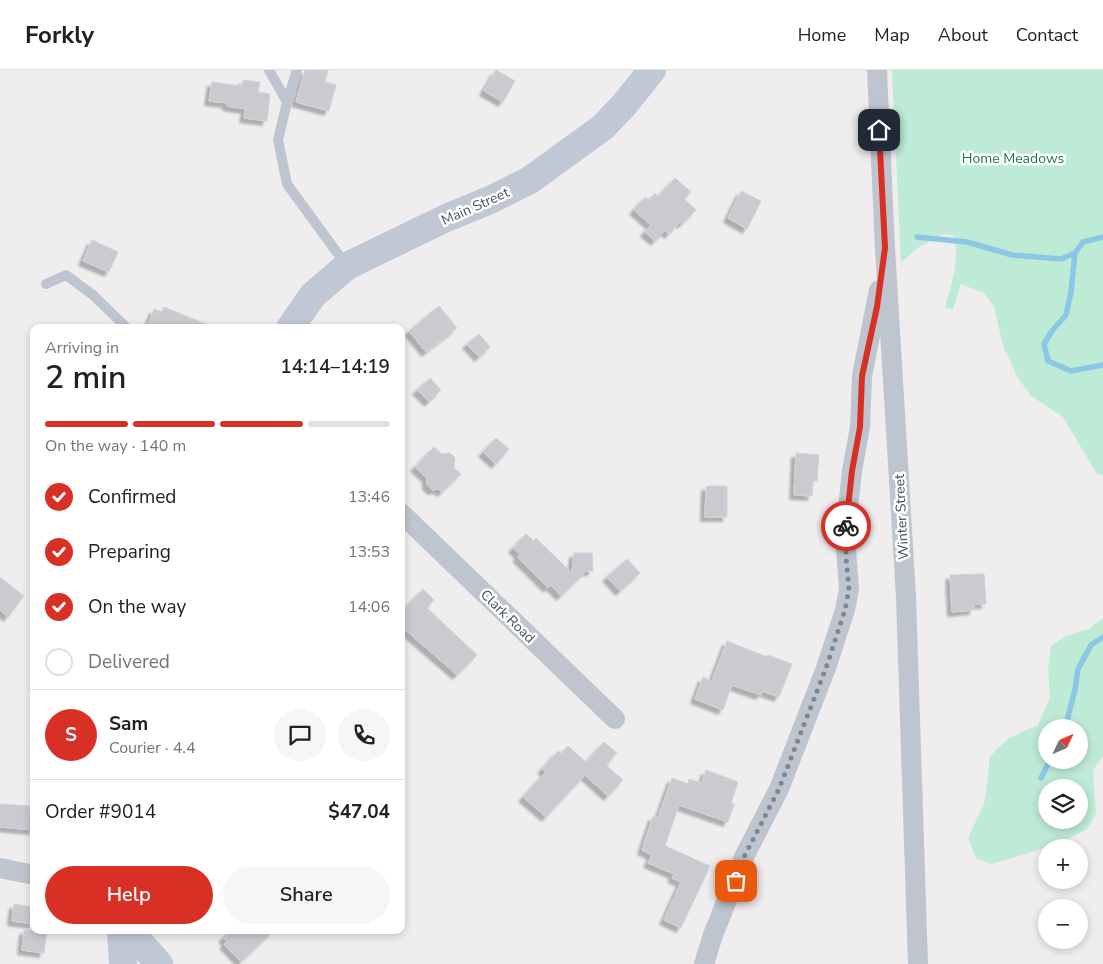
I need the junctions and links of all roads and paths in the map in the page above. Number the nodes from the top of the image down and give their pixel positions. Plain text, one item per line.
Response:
1 (269, 70) edge
2 (297, 70) edge
3 (652, 70) edge
4 (877, 70) edge
5 (287, 102) junction
6 (885, 248) junction
7 (347, 266) junction
8 (46, 284) dead end
9 (123, 324) edge
10 (293, 324) edge
11 (405, 517) edge
12 (615, 719) dead end
13 (0, 868) edge
14 (30, 874) edge
15 (121, 934) edge
16 (133, 934) edge
17 (123, 964) edge
18 (159, 964) edge
19 (704, 964) edge
20 (918, 964) edge

1 - 5 lane
2 - 5 lane
3 - 7 main road, Main Street
4 - 6 street, Winter Street
5 - 7 lane
6 - 19 street
6 - 20 street, Winter Street
7 - 10 main road, Main Street
8 - 9 lane
11 - 12 street, Clark Road
13 - 14 street
15 - 17 main road
16 - 18 main road

